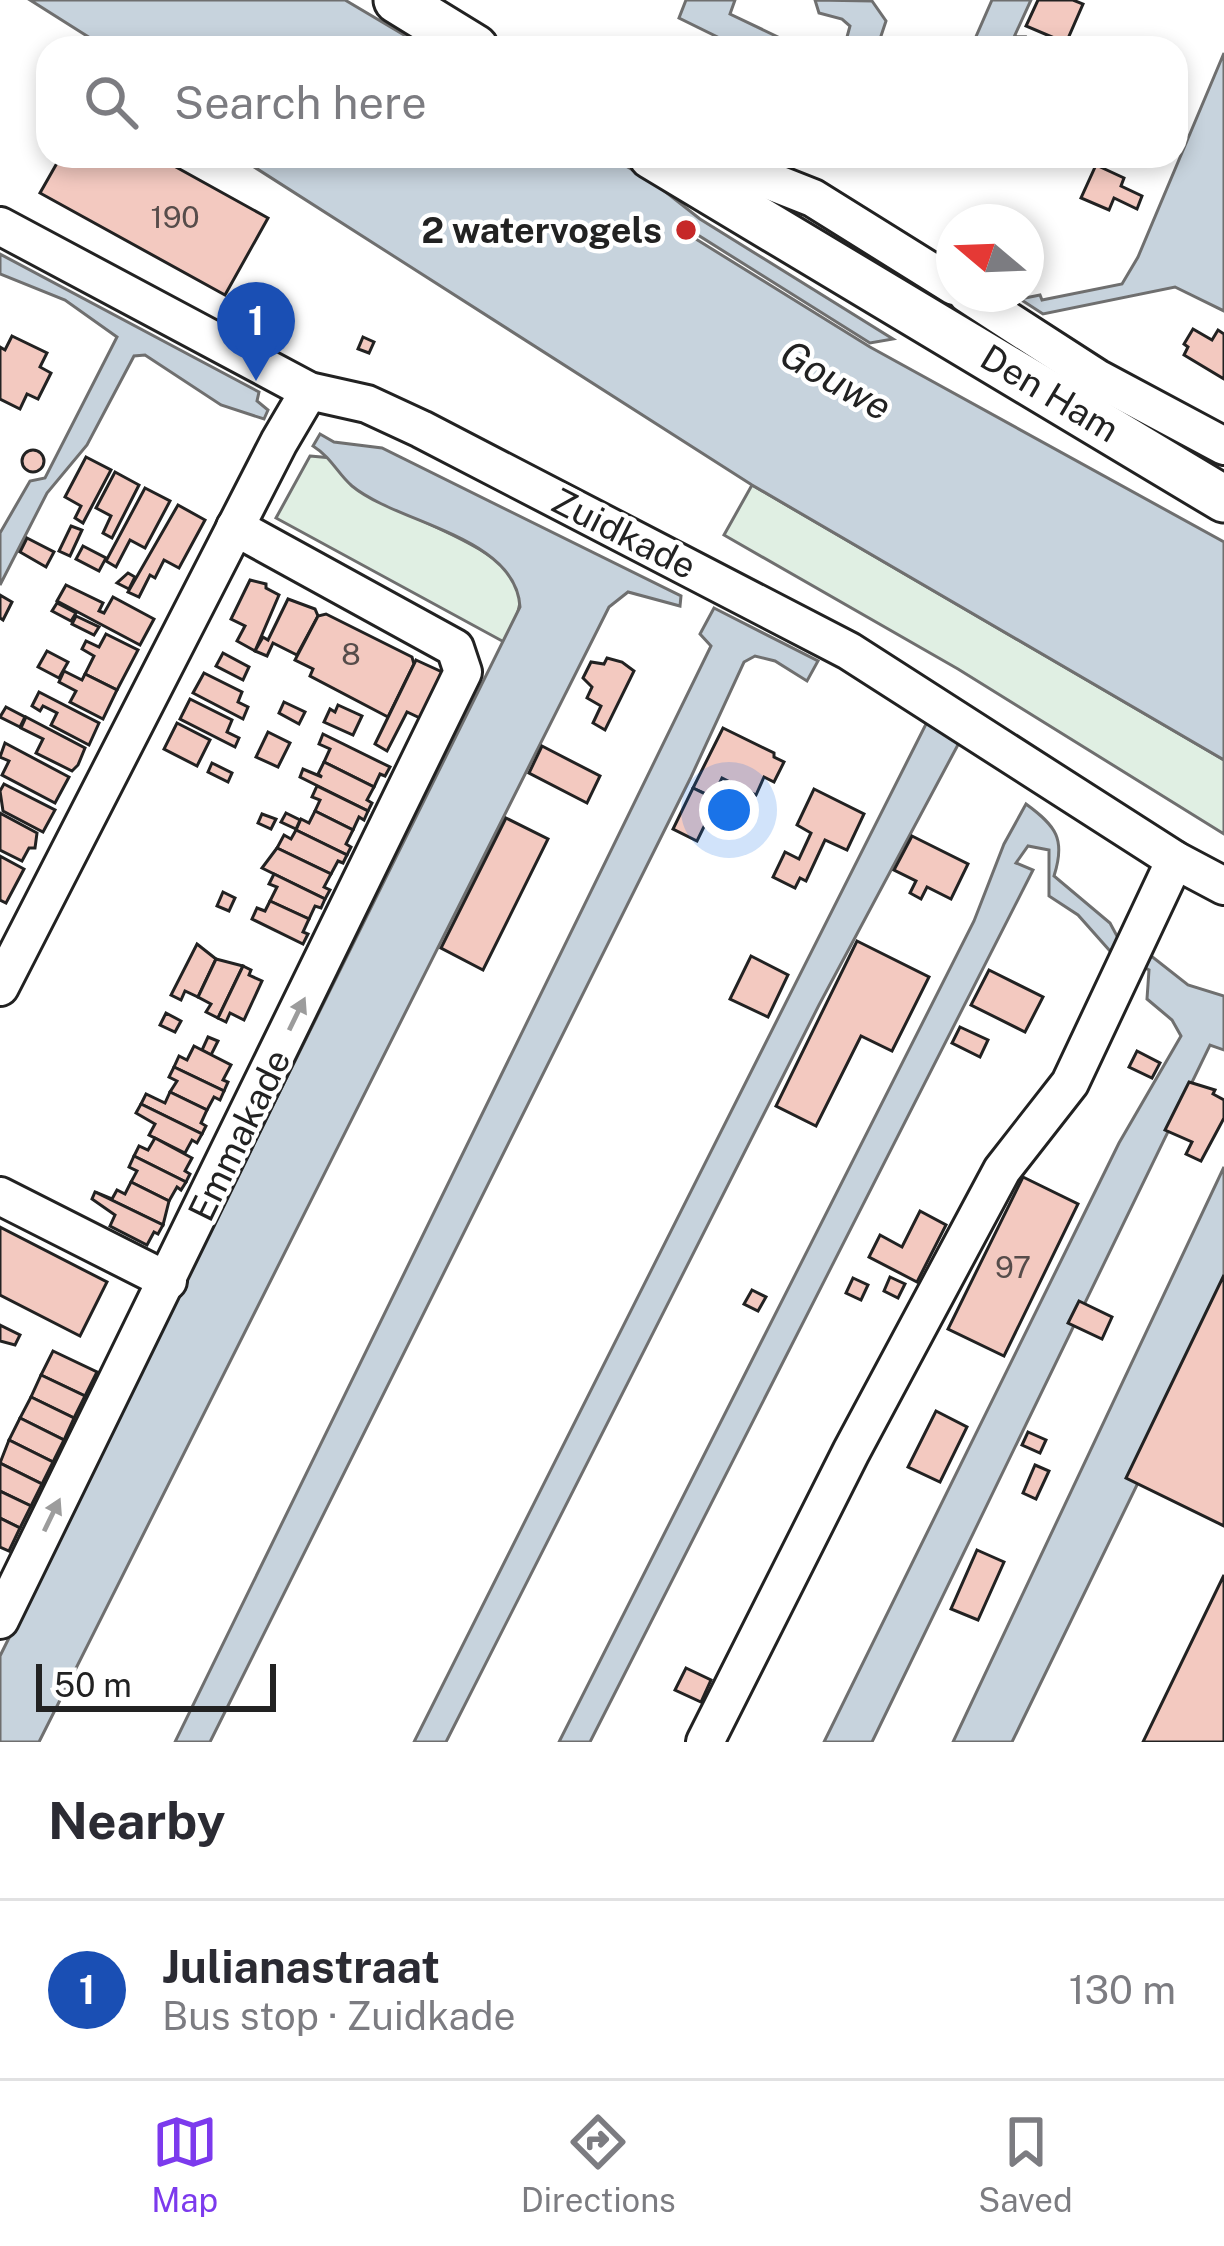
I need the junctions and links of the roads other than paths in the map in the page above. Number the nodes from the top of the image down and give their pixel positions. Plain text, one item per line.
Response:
1 (397, 0) edge
2 (456, 36) edge
3 (672, 168) edge
4 (737, 168) edge
5 (0, 226) edge
6 (936, 275) edge
7 (995, 312) edge
8 (304, 397) junction
9 (1224, 446) edge
10 (1224, 499) edge
11 (235, 527) junction
12 (1175, 860) junction
13 (1224, 886) edge
14 (0, 987) edge
15 (0, 1196) edge
16 (168, 1281) junction
17 (0, 1620) edge
18 (705, 1742) edge

1 - 2 main road
3 - 10 main road, Den Ham
4 - 6 street, Den Ham
5 - 8 street, Zuidkade
7 - 9 street, Den Ham
8 - 11 street
8 - 12 street, Zuidkade
11 - 14 street
16 -> 11 street, Emmakade
12 - 13 street, Zuidkade
12 - 18 street
15 - 16 street
17 -> 16 street, Emmakade

